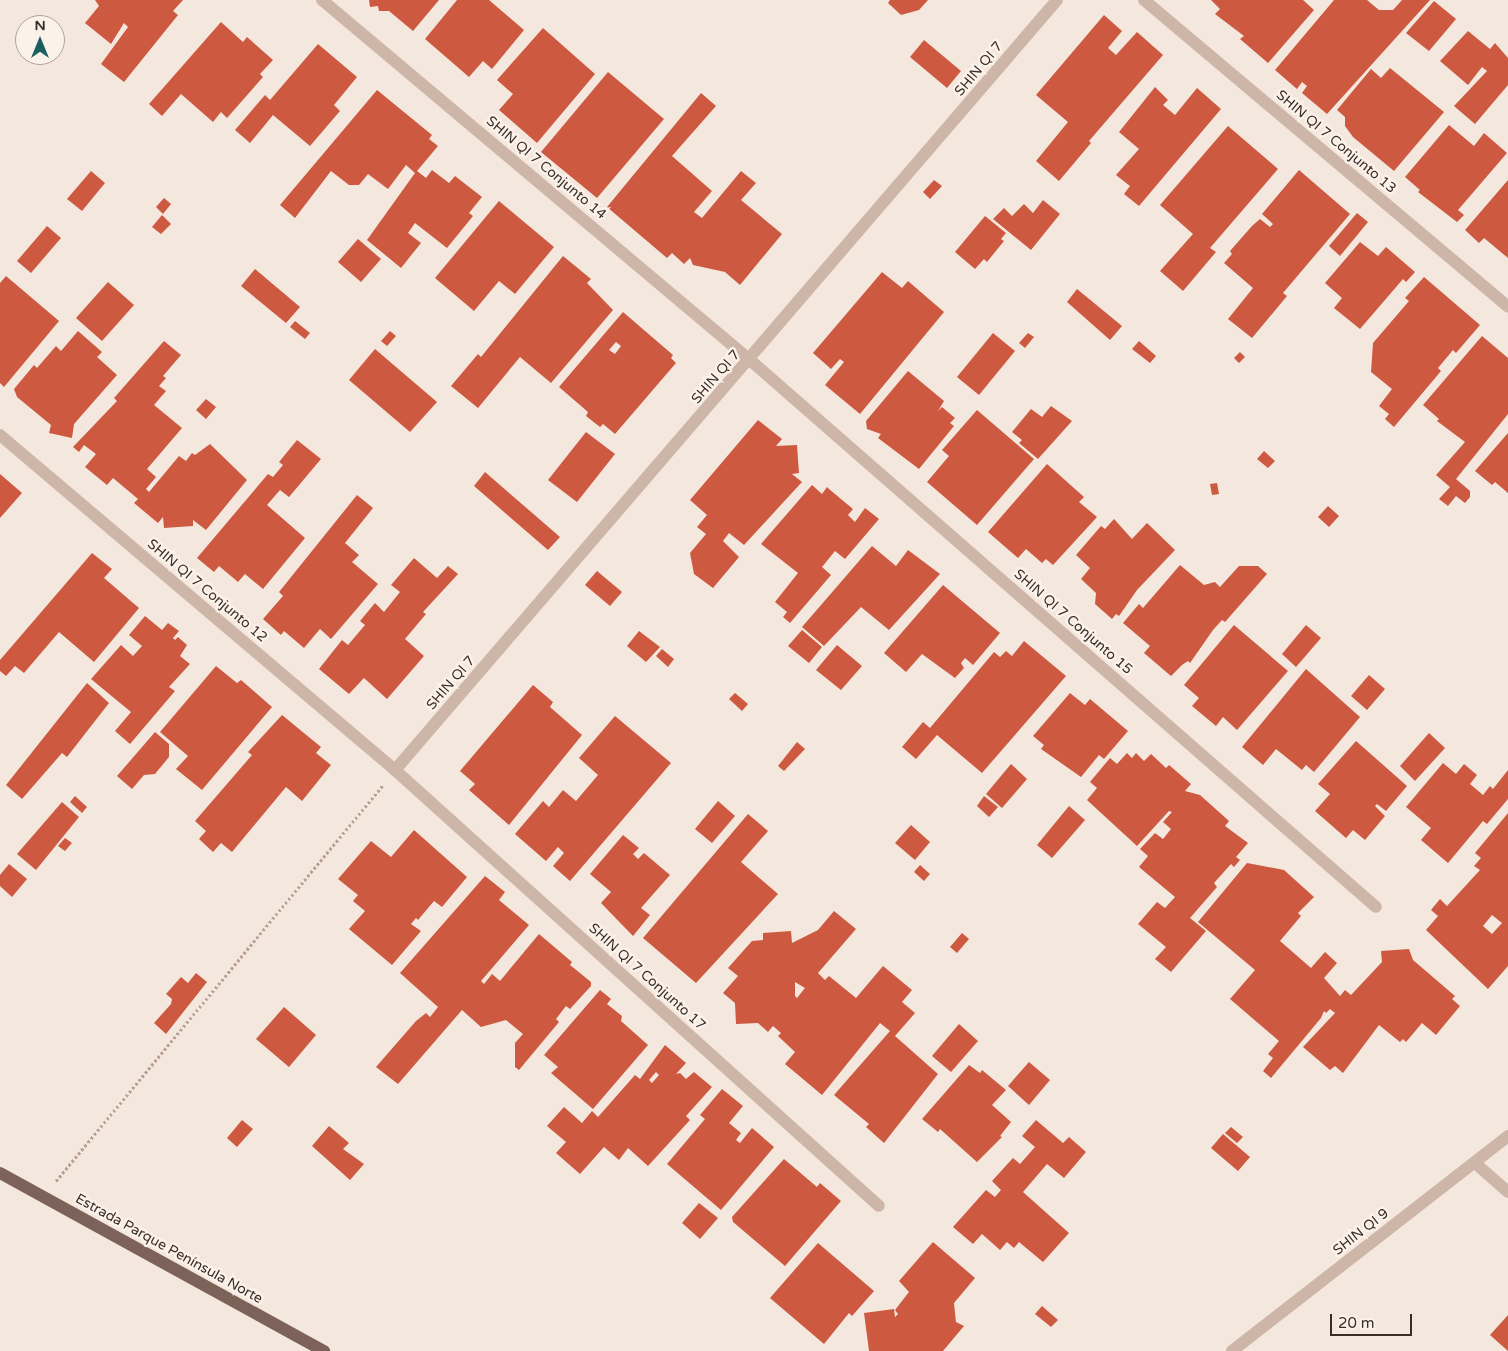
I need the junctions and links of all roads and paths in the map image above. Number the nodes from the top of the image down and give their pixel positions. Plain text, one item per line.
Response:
1 (322, 0) edge
2 (1057, 0) edge
3 (1144, 0) edge
4 (1508, 306) edge
5 (750, 360) junction
6 (0, 435) edge
7 (395, 770) junction
8 (1376, 907) dead end
9 (1508, 1136) edge
10 (1475, 1163) junction
11 (0, 1173) edge
12 (1508, 1192) edge
13 (43, 1196) junction
14 (879, 1206) dead end
15 (324, 1351) edge
16 (1232, 1351) edge

1 - 5 street, SHIN QI 7 Conjunto 14
2 - 5 street, SHIN QI 7
3 - 4 street, SHIN QI 7 Conjunto 13
5 - 7 street, SHIN QI 7
5 - 8 street, SHIN QI 7 Conjunto 15
6 - 7 street, SHIN QI 7 Conjunto 12
7 - 13 path
7 - 14 street, SHIN QI 7 Conjunto 17
9 - 10 street, SHIN QI 9
10 - 12 street
10 - 16 street, SHIN QI 9
11 - 13 main road, Estrada Parque Península Norte
13 - 15 main road, Estrada Parque Península Norte

